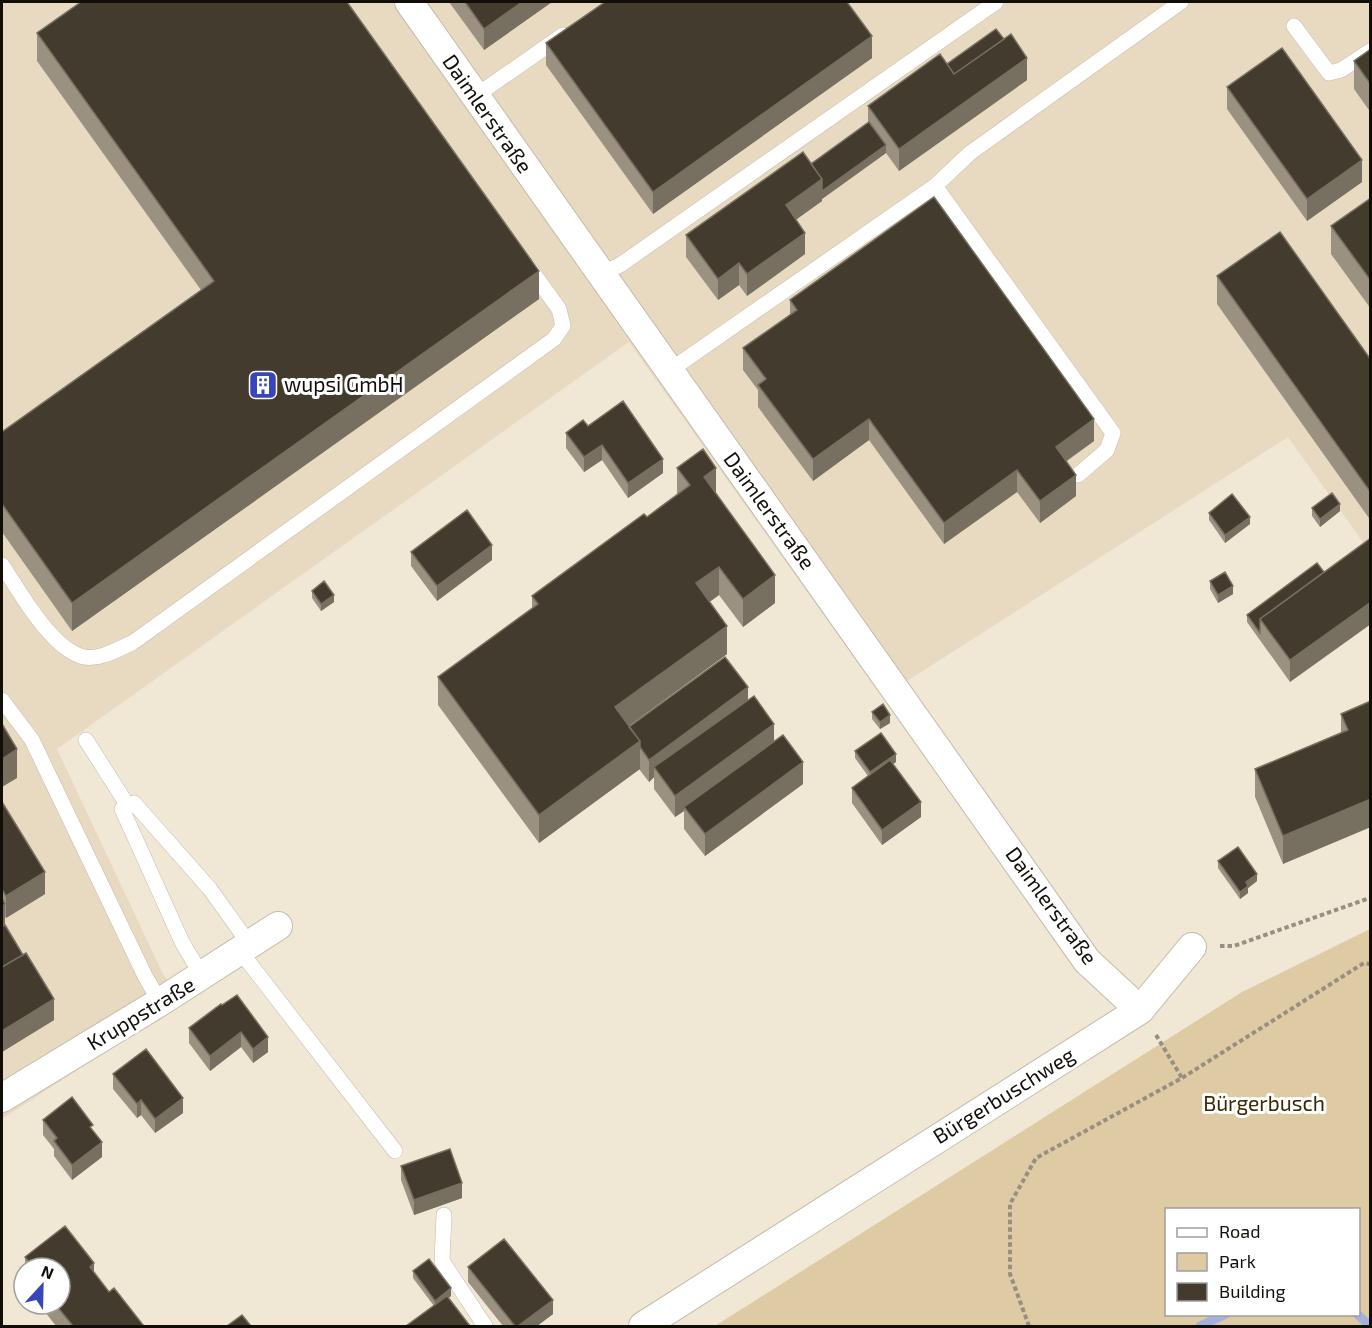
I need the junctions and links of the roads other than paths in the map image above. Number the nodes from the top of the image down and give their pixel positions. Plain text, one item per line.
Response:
1 (409, 2) edge
2 (996, 2) edge
3 (1181, 2) edge
4 (1294, 26) dead end
5 (571, 29) edge
6 (1371, 51) edge
7 (474, 97) junction
8 (935, 186) junction
9 (518, 251) edge
10 (600, 274) junction
11 (669, 371) junction
12 (1078, 475) edge
13 (2, 566) edge
14 (2, 700) edge
15 (86, 740) dead end
16 (128, 806) junction
17 (278, 926) dead end
18 (1192, 947) road end
19 (245, 948) junction
20 (202, 976) junction
21 (160, 1002) junction
22 (1140, 1010) junction
23 (2, 1098) edge
24 (395, 1151) dead end
25 (444, 1215) dead end
26 (485, 1326) edge
27 (643, 1326) edge

1 - 7 street, Daimlerstraße
2 - 10 lane
3 - 8 lane
4 - 6 lane
5 - 7 lane
7 - 10 street, Daimlerstraße
8 - 11 lane
8 - 12 lane
9 - 13 lane
10 - 11 street, Daimlerstraße
11 - 22 street, Daimlerstraße
14 - 21 lane
15 - 16 lane
16 - 19 lane
16 - 20 lane
17 - 19 street, Kruppstraße
18 - 22 street, Bürgerbuschweg
19 - 20 street, Kruppstraße
19 - 24 lane
20 - 21 street, Kruppstraße
21 - 23 street, Kruppstraße
22 - 27 street, Bürgerbuschweg
25 - 26 lane

